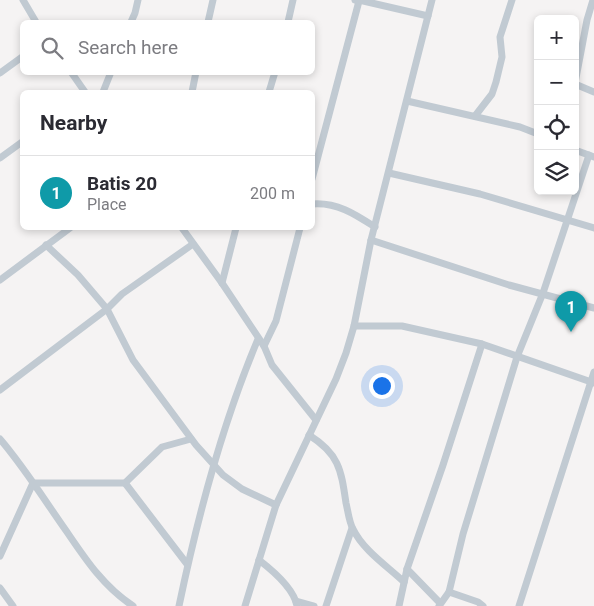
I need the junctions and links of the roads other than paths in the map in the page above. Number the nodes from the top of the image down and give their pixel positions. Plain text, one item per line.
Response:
1 (23, 0) edge
2 (138, 0) edge
3 (213, 0) edge
4 (293, 0) edge
5 (358, 0) edge
6 (432, 0) edge
7 (512, 0) edge
8 (593, 0) edge
9 (428, 16) junction
10 (35, 20) edge
11 (132, 20) edge
12 (208, 20) edge
13 (288, 20) edge
14 (590, 21) edge
15 (20, 58) edge
16 (579, 67) edge
17 (0, 73) edge
18 (73, 75) edge
19 (110, 75) edge
20 (195, 75) edge
21 (273, 75) edge
22 (579, 86) edge
23 (84, 90) edge
24 (104, 90) edge
25 (192, 90) edge
26 (270, 90) edge
27 (594, 92) edge
28 (407, 101) junction
29 (475, 116) junction
30 (534, 133) edge
31 (20, 143) edge
32 (579, 151) edge
33 (592, 156) edge
34 (0, 158) edge
35 (315, 168) edge
36 (389, 172) junction
37 (315, 204) edge
38 (567, 221) junction
39 (374, 227) junction
40 (594, 228) edge
41 (67, 230) edge
42 (183, 230) edge
43 (235, 230) edge
44 (299, 230) edge
45 (371, 240) junction
46 (193, 244) junction
47 (46, 245) junction
48 (0, 279) edge
49 (222, 283) junction
50 (543, 293) junction
51 (594, 308) edge
52 (107, 309) junction
53 (354, 326) junction
54 (258, 338) junction
55 (482, 344) junction
56 (264, 346) junction
57 (517, 357) junction
58 (594, 372) edge
59 (592, 382) edge
60 (0, 390) edge
61 (316, 420) junction
62 (309, 435) junction
63 (0, 438) edge
64 (191, 439) junction
65 (214, 465) junction
66 (33, 483) junction
67 (125, 483) junction
68 (276, 505) junction
69 (352, 528) junction
70 (0, 556) edge
71 (259, 560) junction
72 (187, 564) junction
73 (406, 569) junction
74 (404, 582) junction
75 (0, 588) edge
76 (449, 592) junction
77 (297, 604) edge
78 (439, 605) edge
79 (14, 606) edge
80 (133, 606) edge
81 (179, 606) edge
82 (245, 606) edge
83 (314, 606) edge
84 (326, 606) edge
85 (399, 606) edge
86 (483, 606) edge
87 (519, 606) edge

1 - 10 street
2 - 11 street
3 - 12 street
4 - 13 street
5 - 9 street
5 - 35 street
6 - 9 street
7 - 29 street
8 - 14 street
9 - 28 street
14 - 16 street
15 - 17 street
18 - 23 street
19 - 24 street
20 - 25 street
21 - 26 street
22 - 27 street
28 - 29 street
28 - 36 street
29 - 30 street
31 - 34 street
32 - 33 street
33 - 38 street
36 - 38 street
36 - 39 street
37 - 39 street
38 - 40 street
38 - 50 street
39 - 45 street
41 - 47 street
42 - 46 street
43 - 49 street
44 - 56 street
45 - 50 street
45 - 53 street
46 - 49 street
46 - 52 street
47 - 48 street
47 - 52 street
49 - 54 street
50 - 51 street
50 - 57 street
52 - 60 street
52 - 64 street
53 - 55 street
53 - 61 street
54 - 56 street
54 - 65 street
55 - 57 street
55 - 73 street
56 - 61 street
57 - 59 street
57 - 76 street
58 - 59 street
59 - 87 street
61 - 62 street
62 - 68 street
62 - 69 street
63 - 66 street
64 - 65 street
64 - 67 street
65 - 68 street
65 - 72 street
66 - 67 street
66 - 70 street
66 - 80 street
67 - 72 street
68 - 71 street
69 - 74 street
69 - 84 street
71 - 77 street
71 - 82 street
72 - 81 street
73 - 74 street
73 - 78 street
74 - 85 street
75 - 79 street
76 - 78 street
76 - 86 street
77 - 83 street

